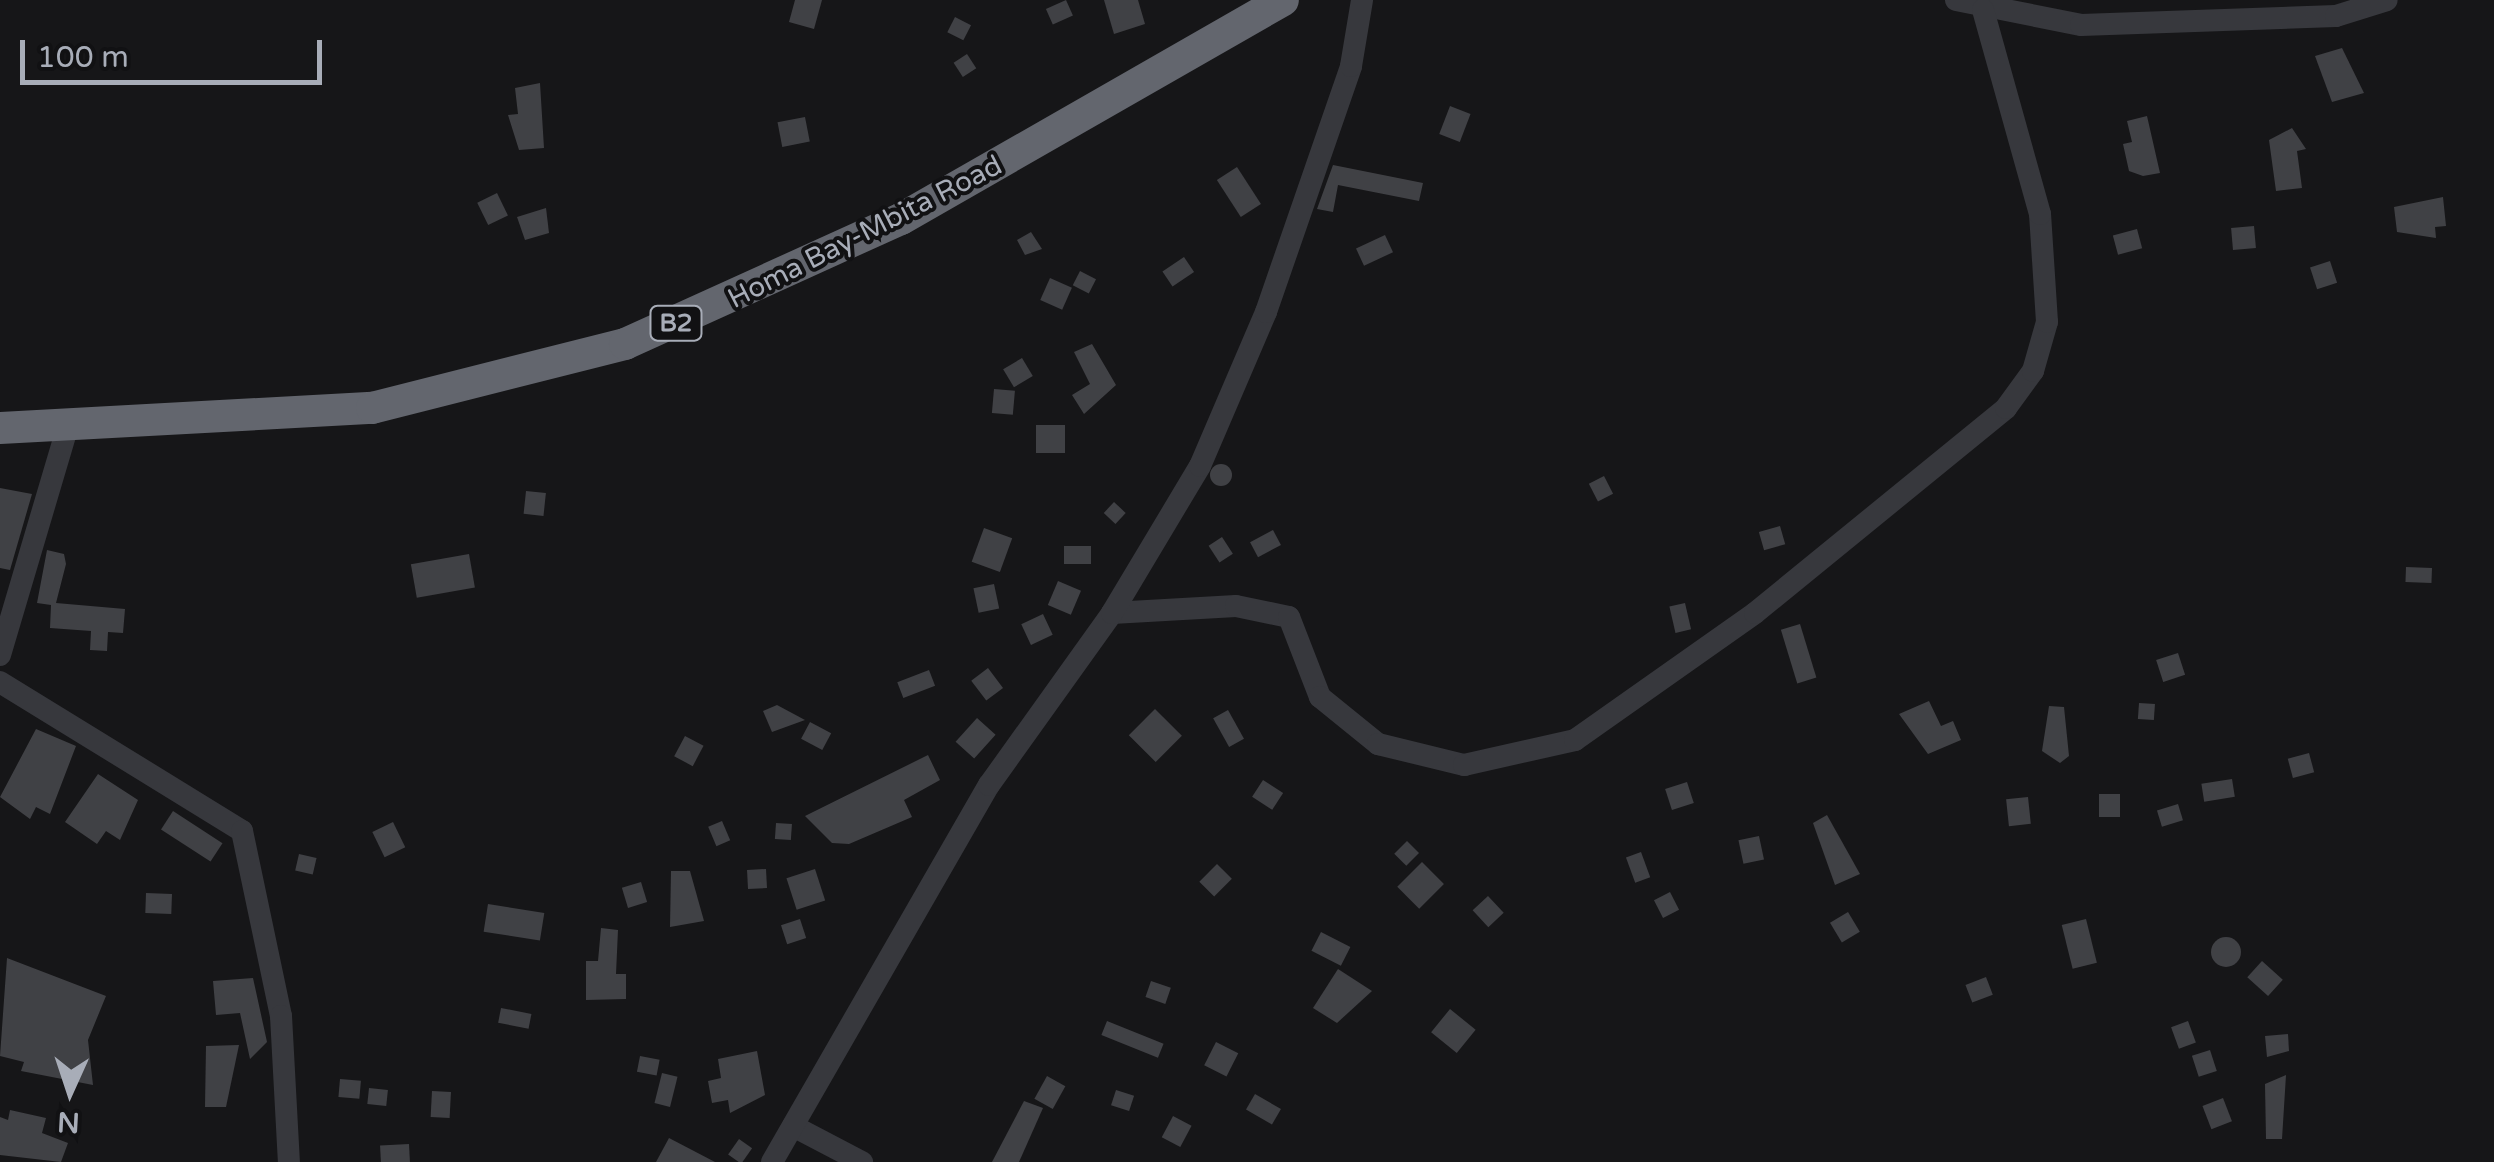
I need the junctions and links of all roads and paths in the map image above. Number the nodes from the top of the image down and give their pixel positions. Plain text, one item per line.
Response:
1 (1283, 0) edge
2 (1362, 0) edge
3 (1956, 0) edge
4 (2387, 0) edge
5 (1983, 10) junction
6 (68, 426) junction
7 (0, 428) edge
8 (1112, 613) junction
9 (0, 655) edge
10 (0, 682) edge
11 (792, 1126) junction
12 (289, 1162) edge
13 (772, 1162) edge
14 (862, 1162) edge

1 - 6 highway, Homa Bay-Mbita Road / B2
2 - 8 street
3 - 5 street
4 - 5 street
5 - 8 street
6 - 7 highway, Homa Bay-Mbita Road / B2
6 - 9 street
8 - 11 street
10 - 12 street
11 - 13 street
11 - 14 street

